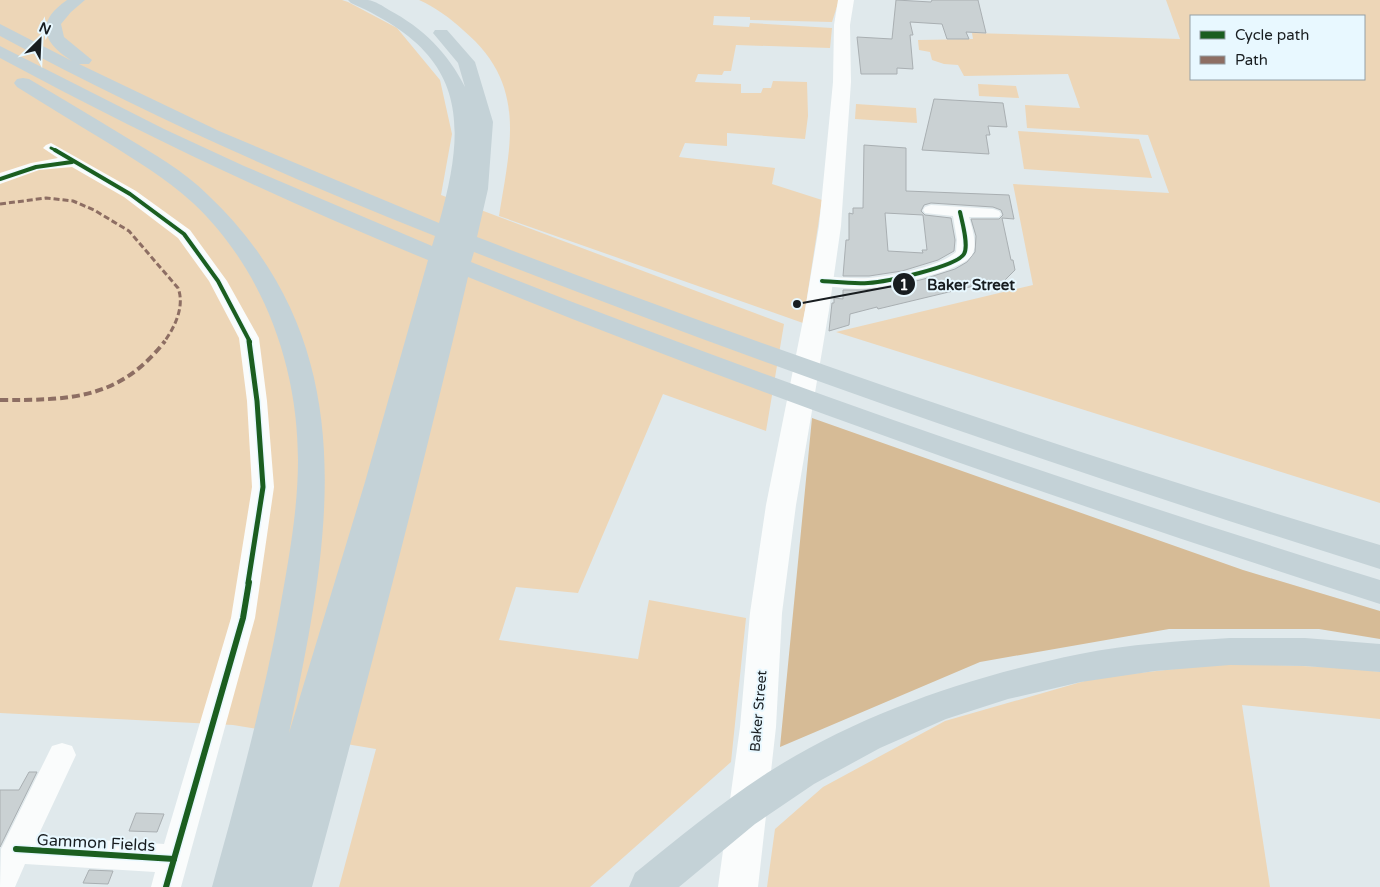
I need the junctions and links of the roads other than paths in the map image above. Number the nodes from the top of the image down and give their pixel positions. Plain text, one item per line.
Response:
1 (77, 0) edge
2 (356, 0) edge
3 (390, 0) edge
4 (846, 0) edge
5 (0, 29) edge
6 (0, 51) edge
7 (0, 69) edge
8 (224, 140) junction
9 (51, 148) dead end
10 (76, 162) junction
11 (0, 179) edge
12 (931, 210) dead end
13 (960, 212) junction
14 (993, 214) dead end
15 (822, 281) junction
16 (1380, 557) edge
17 (1380, 592) edge
18 (1380, 658) edge
19 (62, 755) dead end
20 (16, 850) junction
21 (174, 859) junction
22 (0, 885) edge
23 (166, 887) edge
24 (232, 887) edge
25 (260, 887) edge
26 (292, 887) edge
27 (649, 887) edge
28 (738, 887) edge

1 - 8 highway
2 - 25 highway
3 - 26 highway
4 - 15 main road, Baker Street
5 - 8 highway
6 - 17 highway
7 - 24 highway
8 - 16 highway
9 - 10 street
10 - 11 street
10 - 21 street
12 - 13 street
13 - 14 street
13 - 15 street
15 - 28 main road, Baker Street
18 - 27 highway
19 - 20 street, Gammon Fields
20 - 21 street, Gammon Fields
20 - 22 street, Gammon Fields
21 - 23 street

